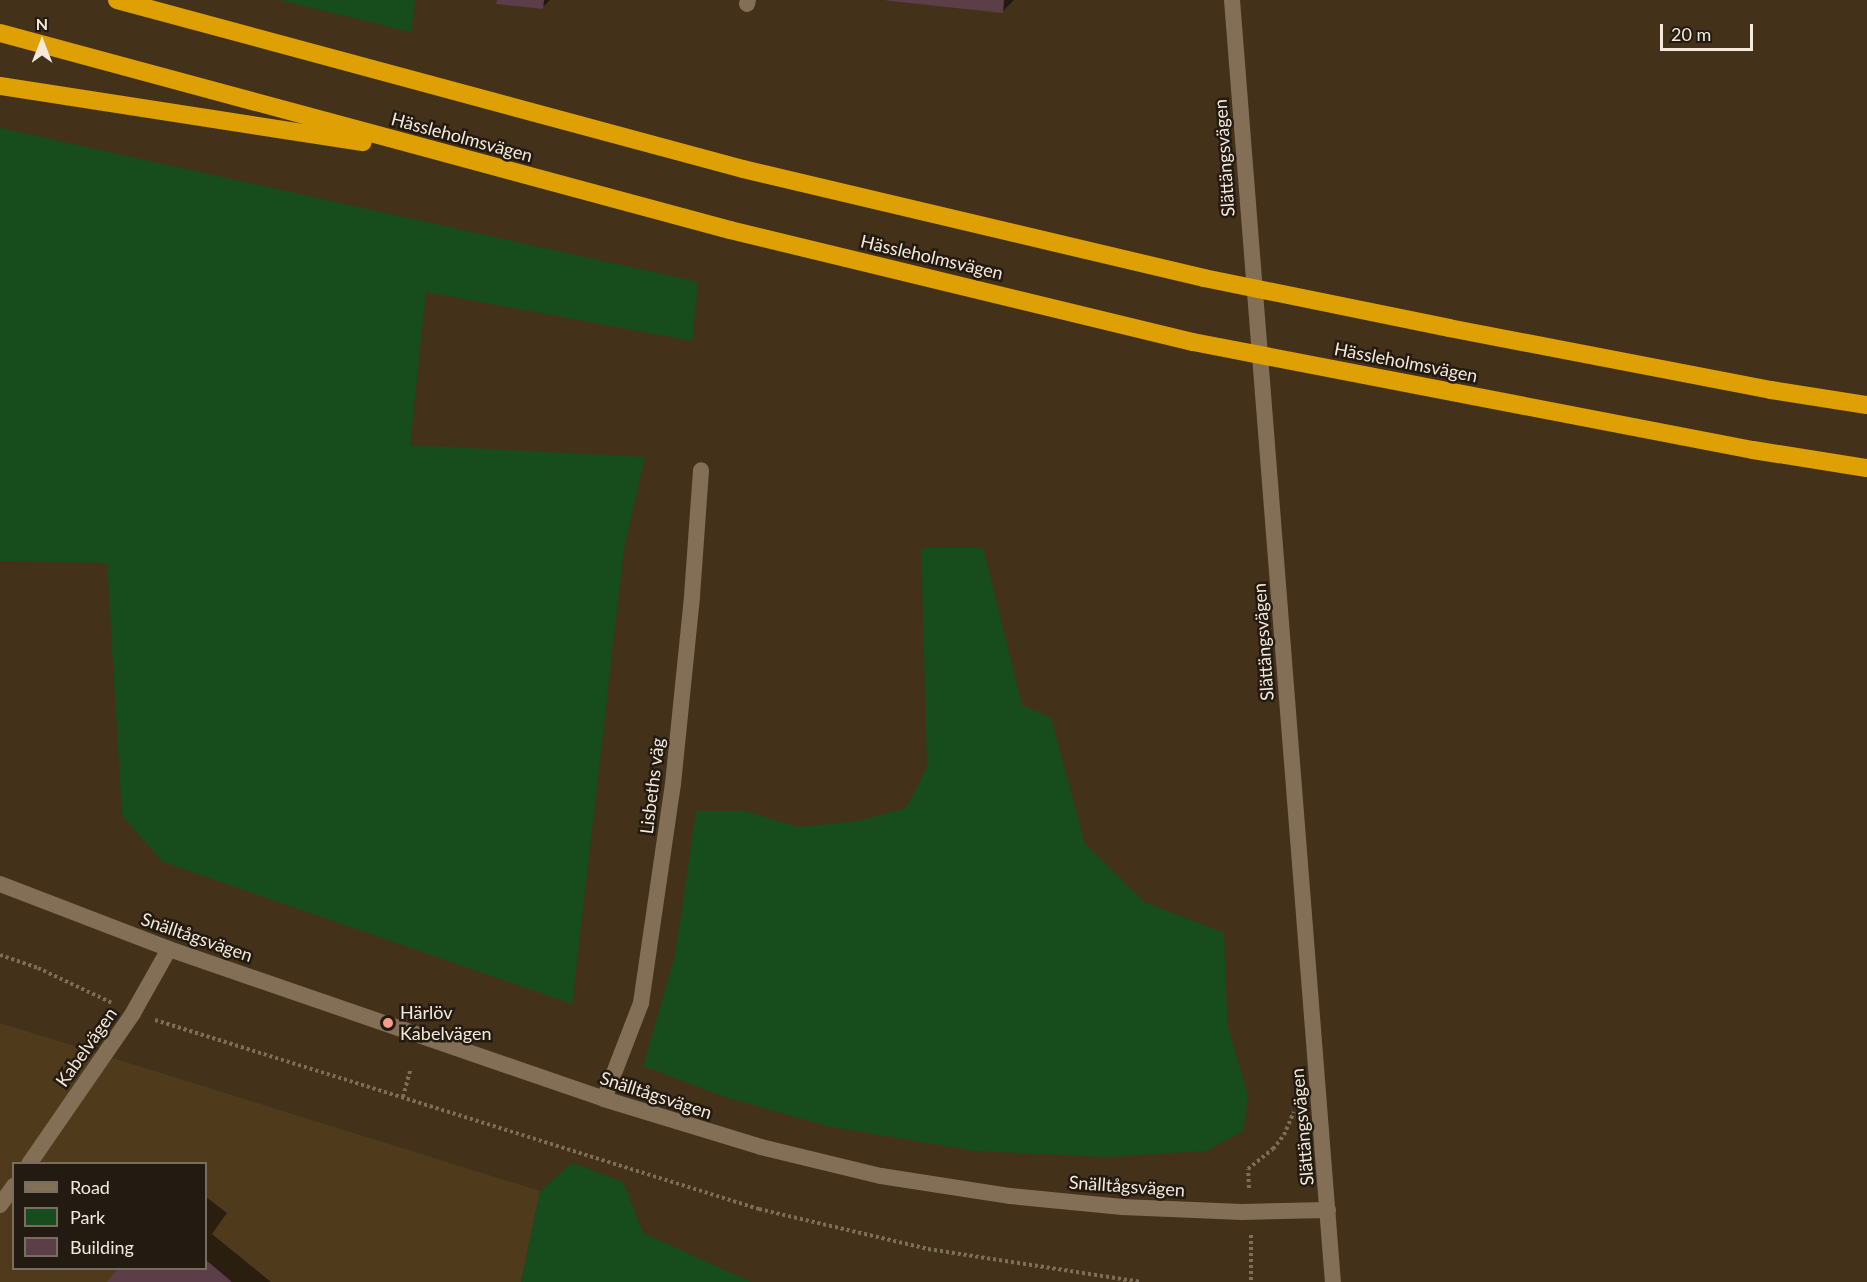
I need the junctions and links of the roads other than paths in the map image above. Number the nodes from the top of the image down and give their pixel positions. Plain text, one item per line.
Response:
1 (117, 0) edge
2 (1232, 0) edge
3 (0, 33) edge
4 (0, 86) edge
5 (456, 157) junction
6 (1867, 405) edge
7 (1867, 468) edge
8 (701, 470) dead end
9 (0, 884) edge
10 (169, 949) junction
11 (604, 1099) junction
12 (30, 1162) edge
13 (12, 1189) edge
14 (0, 1205) edge
15 (1328, 1210) junction
16 (1333, 1282) edge

1 - 6 highway
2 - 15 street, Slättängsvägen
3 - 5 highway, Hässleholmsvägen
4 - 5 highway
5 - 7 highway, Hässleholmsvägen
8 - 11 street, Lisbeths väg
9 - 10 street, Snälltågsvägen
10 - 11 street, Snälltågsvägen
10 - 12 street, Kabelvägen
11 - 15 street, Snälltågsvägen
13 - 14 street
15 - 16 street, Slättängsvägen

